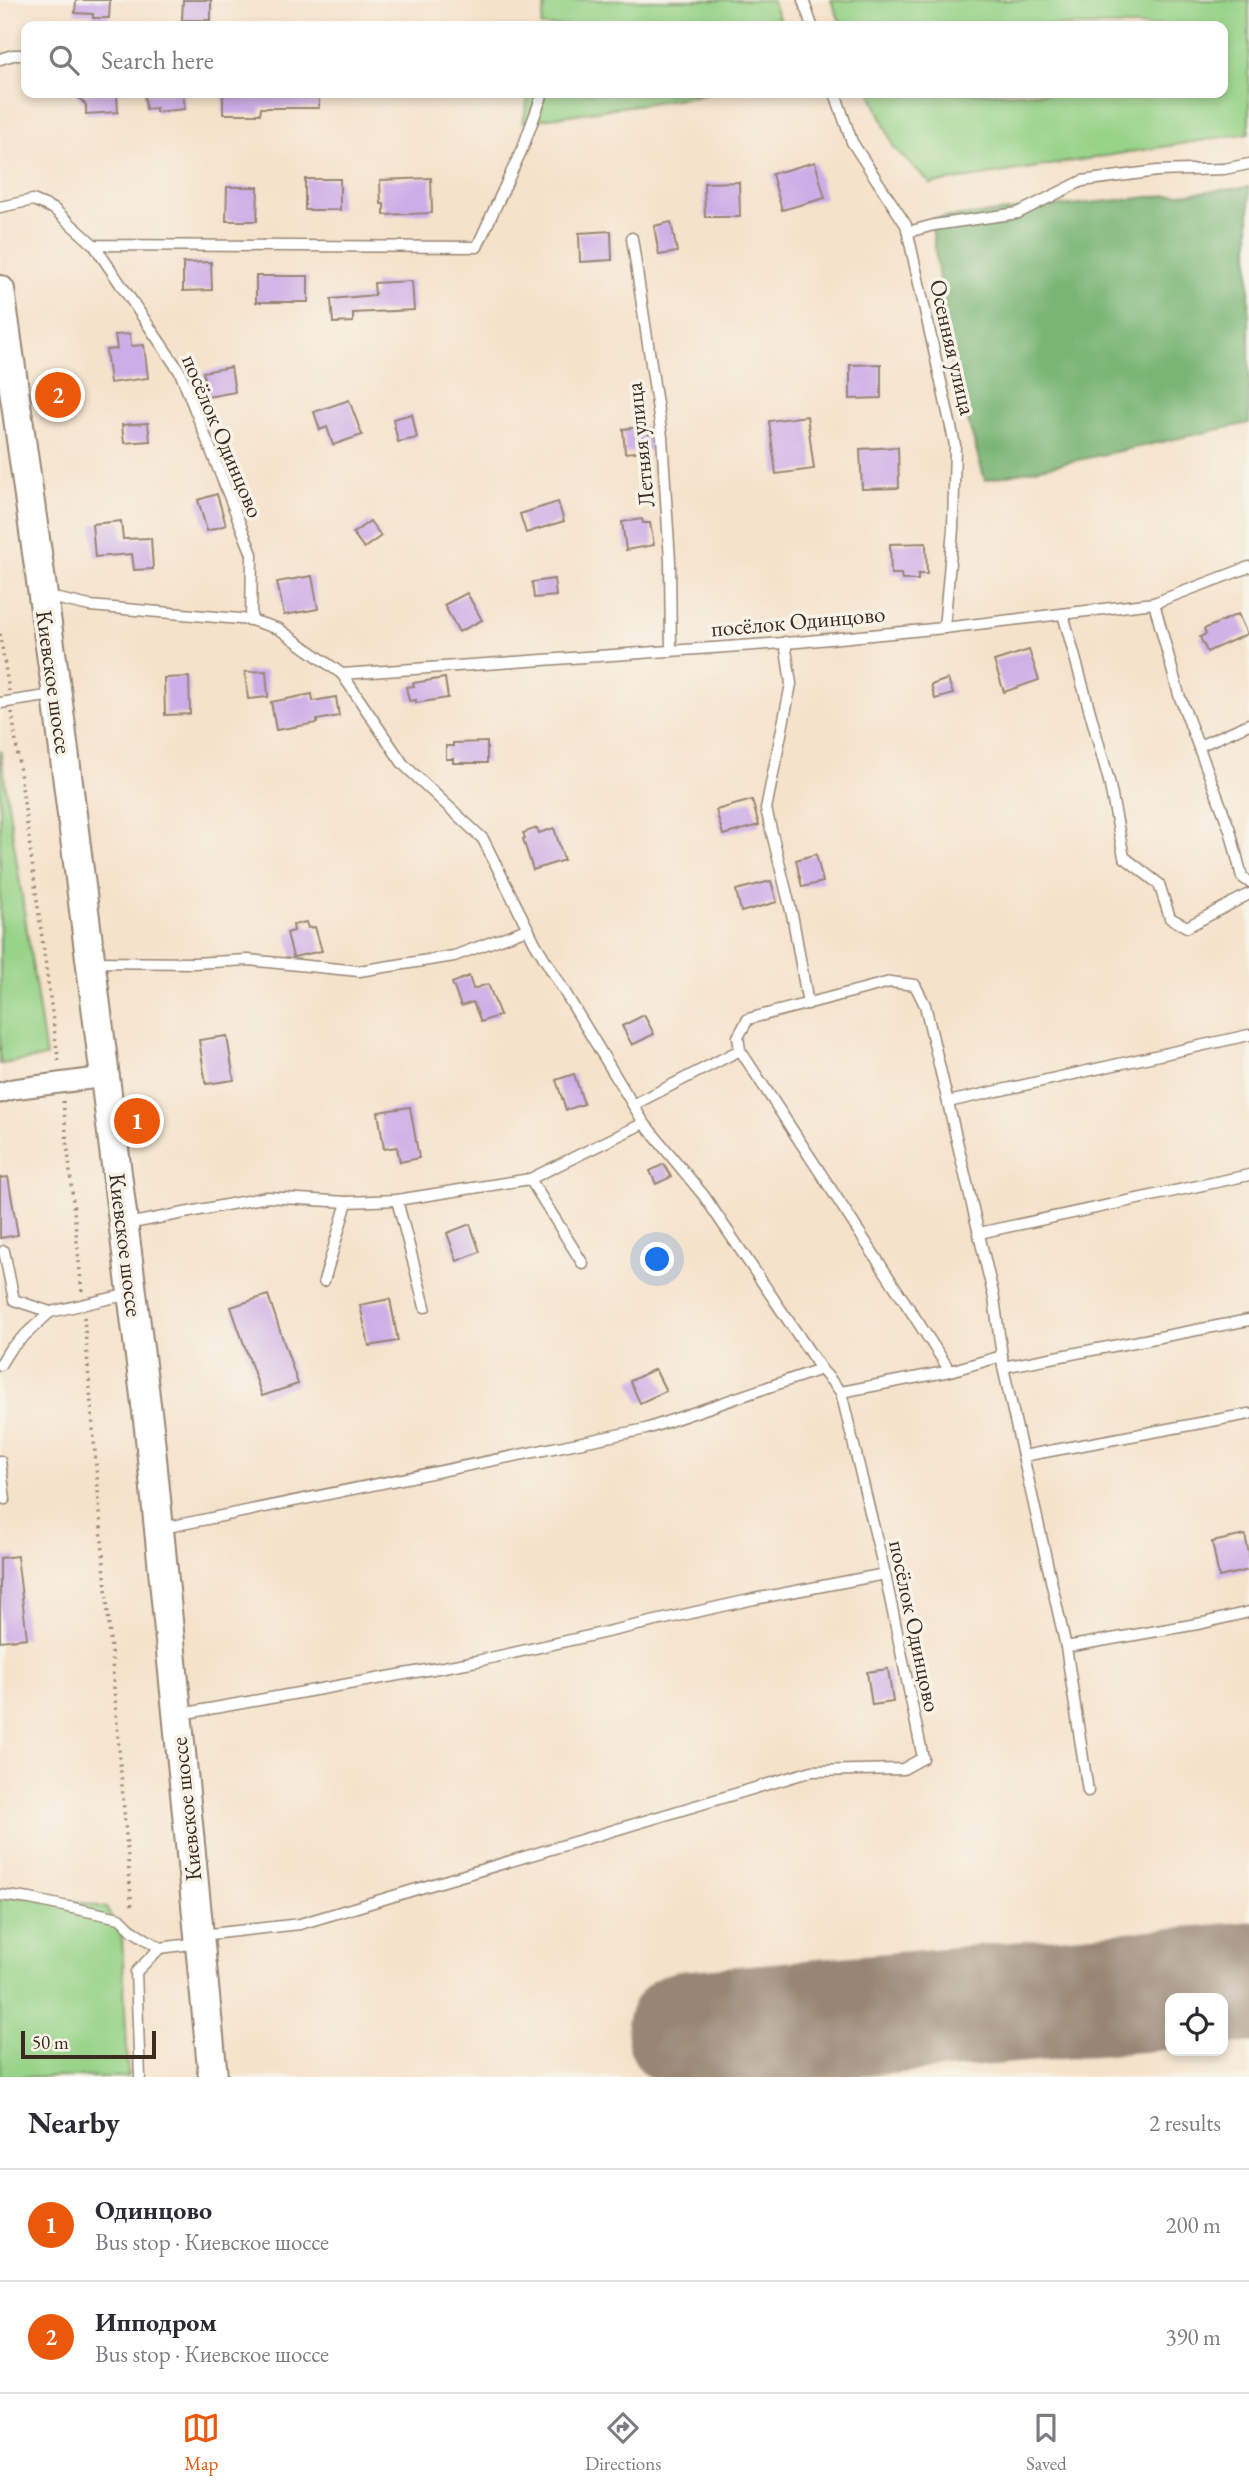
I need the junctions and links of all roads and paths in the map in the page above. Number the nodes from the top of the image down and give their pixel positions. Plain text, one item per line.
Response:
1 (803, 0) edge
2 (811, 21) edge
3 (21, 56) edge
4 (0, 59) edge
5 (541, 98) edge
6 (837, 98) edge
7 (1249, 164) edge
8 (0, 207) edge
9 (908, 232) junction
10 (632, 238) dead end
11 (94, 245) junction
12 (0, 290) edge
13 (1249, 568) edge
14 (42, 595) junction
15 (1154, 603) junction
16 (1063, 614) junction
17 (251, 620) junction
18 (944, 628) junction
19 (0, 634) edge
20 (785, 642) junction
21 (671, 650) junction
22 (342, 674) junction
23 (57, 695) junction
24 (5, 702) edge
25 (1249, 723) edge
26 (1199, 746) junction
27 (1249, 882) edge
28 (1249, 894) edge
29 (527, 929) junction
30 (90, 962) junction
31 (808, 1004) junction
32 (1249, 1035) edge
33 (740, 1050) junction
34 (105, 1077) junction
35 (61, 1082) junction
36 (0, 1093) edge
37 (948, 1102) junction
38 (633, 1105) junction
39 (644, 1123) junction
40 (1249, 1175) edge
41 (530, 1180) junction
42 (397, 1200) junction
43 (347, 1202) junction
44 (123, 1224) junction
45 (979, 1233) junction
46 (4, 1251) dead end
47 (583, 1264) dead end
48 (324, 1281) dead end
49 (132, 1293) junction
50 (83, 1304) junction
51 (425, 1307) dead end
52 (50, 1312) junction
53 (1249, 1320) edge
54 (1002, 1361) junction
55 (0, 1364) edge
56 (821, 1369) junction
57 (950, 1371) junction
58 (841, 1392) junction
59 (1249, 1414) edge
60 (1023, 1456) junction
61 (0, 1461) edge
62 (5, 1499) dead end
63 (159, 1529) junction
64 (885, 1574) junction
65 (1249, 1612) edge
66 (1066, 1647) junction
67 (177, 1715) junction
68 (1088, 1791) dead end
69 (0, 1895) edge
70 (133, 1931) junction
71 (199, 1939) junction
72 (160, 1948) junction
73 (140, 2077) edge
74 (213, 2077) edge

1 - 2 lane
3 - 4 lane
5 - 11 lane
6 - 9 lane, Осенняя улица
7 - 9 lane
8 - 11 lane, посёлок Одинцово
9 - 18 lane, Осенняя улица
10 - 21 lane, Летняя улица
11 - 17 lane, посёлок Одинцово
12 - 14 main road, Киевское шоссе
13 - 15 lane, посёлок Одинцово
14 - 17 lane, посёлок Одинцово
14 - 23 main road, Киевское шоссе
15 - 16 lane, посёлок Одинцово
15 - 26 lane
16 - 18 lane, посёлок Одинцово
16 - 28 lane
17 - 22 lane, посёлок Одинцово
18 - 20 lane, посёлок Одинцово
19 - 24 path
20 - 21 lane, посёлок Одинцово
20 - 31 lane
21 - 22 lane, посёлок Одинцово
22 - 29 lane, посёлок Одинцово
23 - 24 lane
23 - 30 main road, Киевское шоссе
24 - 35 path
25 - 26 lane
26 - 27 lane
29 - 30 lane
29 - 38 lane, посёлок Одинцово
30 - 34 main road, Киевское шоссе
31 - 33 lane
31 - 37 lane
32 - 37 lane
33 - 38 lane
33 - 57 lane
34 - 35 street
34 - 44 main road, Киевское шоссе
35 - 36 street
35 - 50 path
37 - 45 lane
38 - 39 lane, посёлок Одинцово
39 - 41 lane
39 - 56 lane, посёлок Одинцово
40 - 45 lane
41 - 42 lane
41 - 47 lane
42 - 43 lane
42 - 51 lane
43 - 44 lane
43 - 48 lane
44 - 49 main road, Киевское шоссе
45 - 54 lane
46 - 52 lane
49 - 50 lane
49 - 63 main road, Киевское шоссе
50 - 52 lane
50 - 70 path
52 - 55 lane
53 - 54 lane
54 - 57 lane
54 - 60 lane
56 - 58 lane, посёлок Одинцово
56 - 63 lane
57 - 58 lane
58 - 64 lane, посёлок Одинцово
59 - 60 lane
60 - 66 lane
61 - 62 lane
63 - 67 main road, Киевское шоссе
64 - 67 lane
64 - 71 lane, посёлок Одинцово
65 - 66 lane
66 - 68 lane
67 - 71 main road, Киевское шоссе
69 - 70 lane
70 - 72 lane
71 - 72 lane
71 - 74 main road, Киевское шоссе
72 - 73 lane

